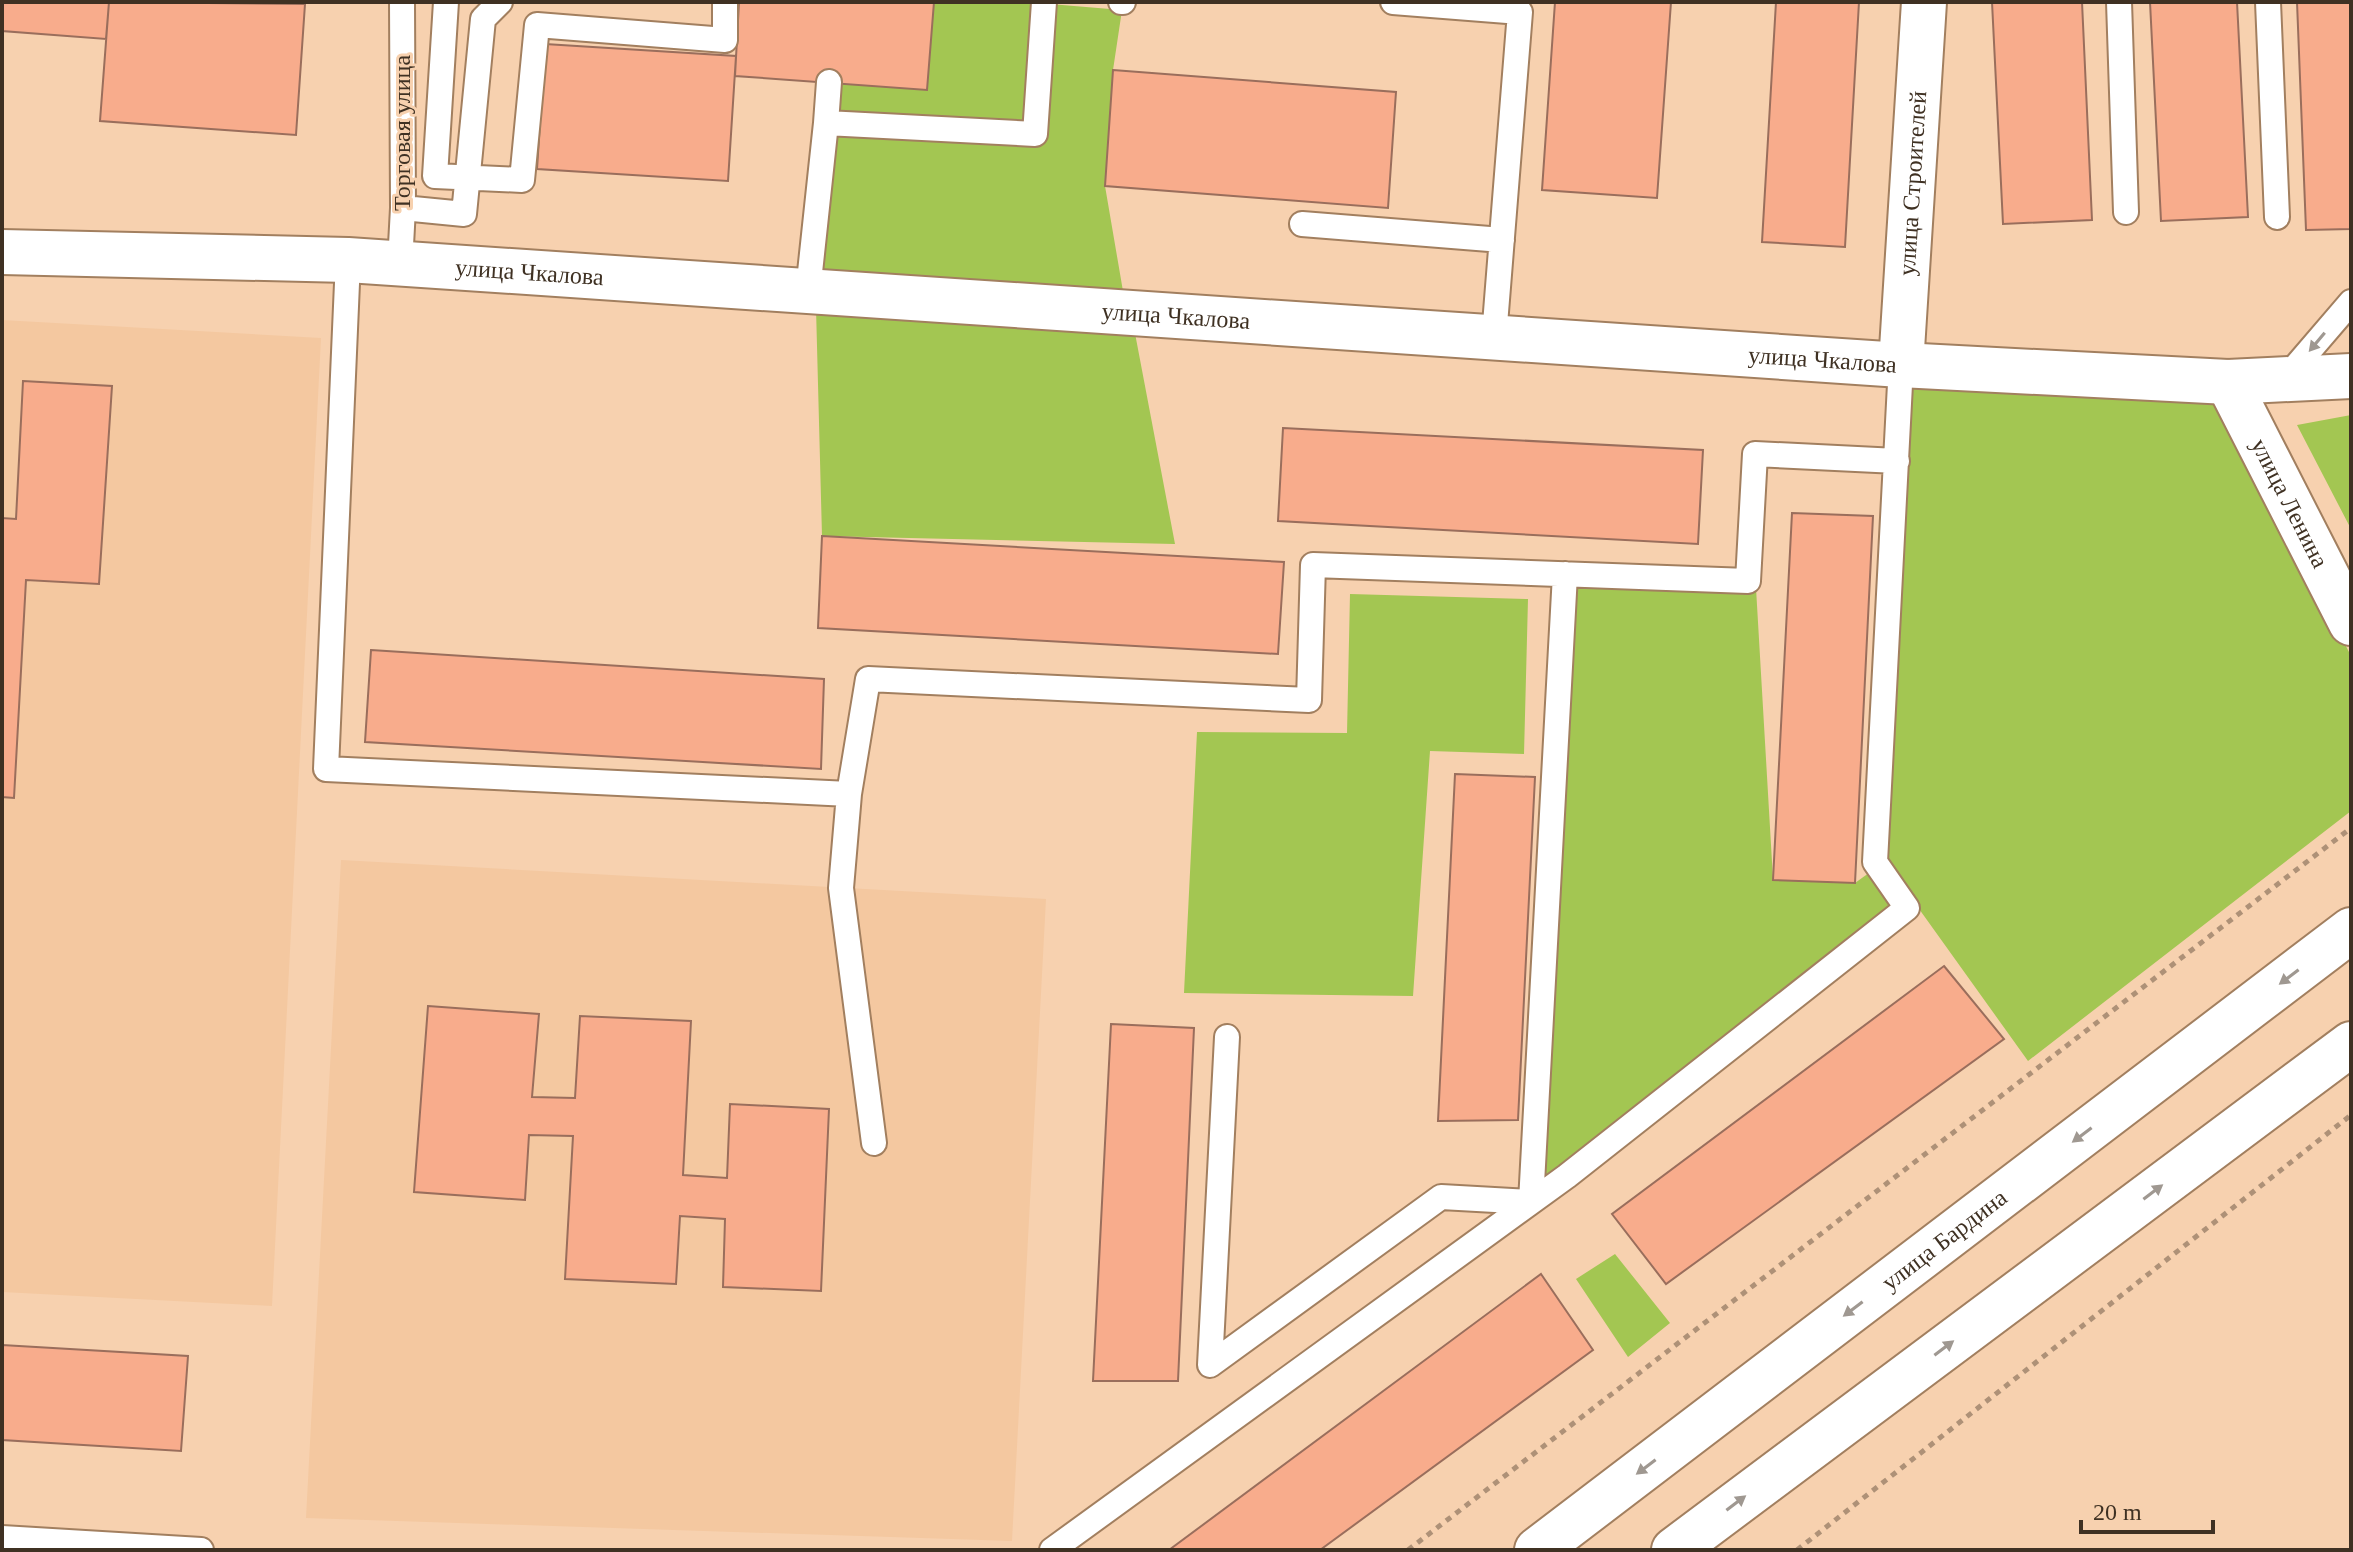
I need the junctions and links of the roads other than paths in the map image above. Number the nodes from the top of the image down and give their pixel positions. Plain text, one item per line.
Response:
1 (402, 2) edge
2 (446, 2) edge
3 (500, 2) edge
4 (725, 2) edge
5 (1044, 2) edge
6 (1393, 2) edge
7 (1924, 2) edge
8 (2119, 2) edge
9 (2268, 2) edge
10 (1520, 7) edge
11 (829, 82) dead end
12 (826, 123) junction
13 (468, 177) junction
14 (403, 208) junction
15 (2126, 212) dead end
16 (2277, 217) dead end
17 (1302, 224) dead end
18 (1502, 240) junction
19 (2, 252) edge
20 (348, 260) junction
21 (400, 264) junction
22 (808, 291) junction
23 (2351, 302) edge
24 (1494, 337) junction
25 (1901, 365) junction
26 (2351, 376) edge
27 (2284, 381) junction
28 (2228, 382) junction
29 (1897, 461) junction
30 (1565, 574) junction
31 (2351, 623) edge
32 (849, 794) junction
33 (2351, 930) edge
34 (1227, 1037) dead end
35 (2351, 1044) edge
36 (874, 1143) dead end
37 (1531, 1202) junction
38 (2, 1538) edge
39 (201, 1550) edge
40 (1052, 1550) edge
41 (1537, 1550) edge
42 (1674, 1550) edge

1 - 14 lane, Торговая улица
2 - 13 lane
3 - 13 lane
4 - 13 lane
5 - 12 lane
6 - 10 lane
7 - 25 street, улица Строителей
8 - 15 lane
9 - 16 lane
10 - 18 lane
11 - 12 lane
12 - 22 lane
13 - 14 lane
14 - 21 lane, Торговая улица
17 - 18 lane
18 - 24 lane
19 - 20 street, улица Чкалова
20 - 21 street, улица Чкалова
20 - 32 lane
21 - 22 street, улица Чкалова
22 - 24 street, улица Чкалова
23 -> 27 lane
24 - 25 street, улица Чкалова
25 - 28 street, улица Чкалова
25 - 29 lane
26 - 27 street, улица Чкалова
27 - 28 street, улица Чкалова
28 - 31 street, улица Ленина
29 - 30 lane
29 - 37 lane
30 - 32 lane
30 - 37 lane
32 - 36 lane
33 -> 41 street, улица Бардина
34 - 37 lane
42 -> 35 street
37 - 40 lane
38 - 39 lane

